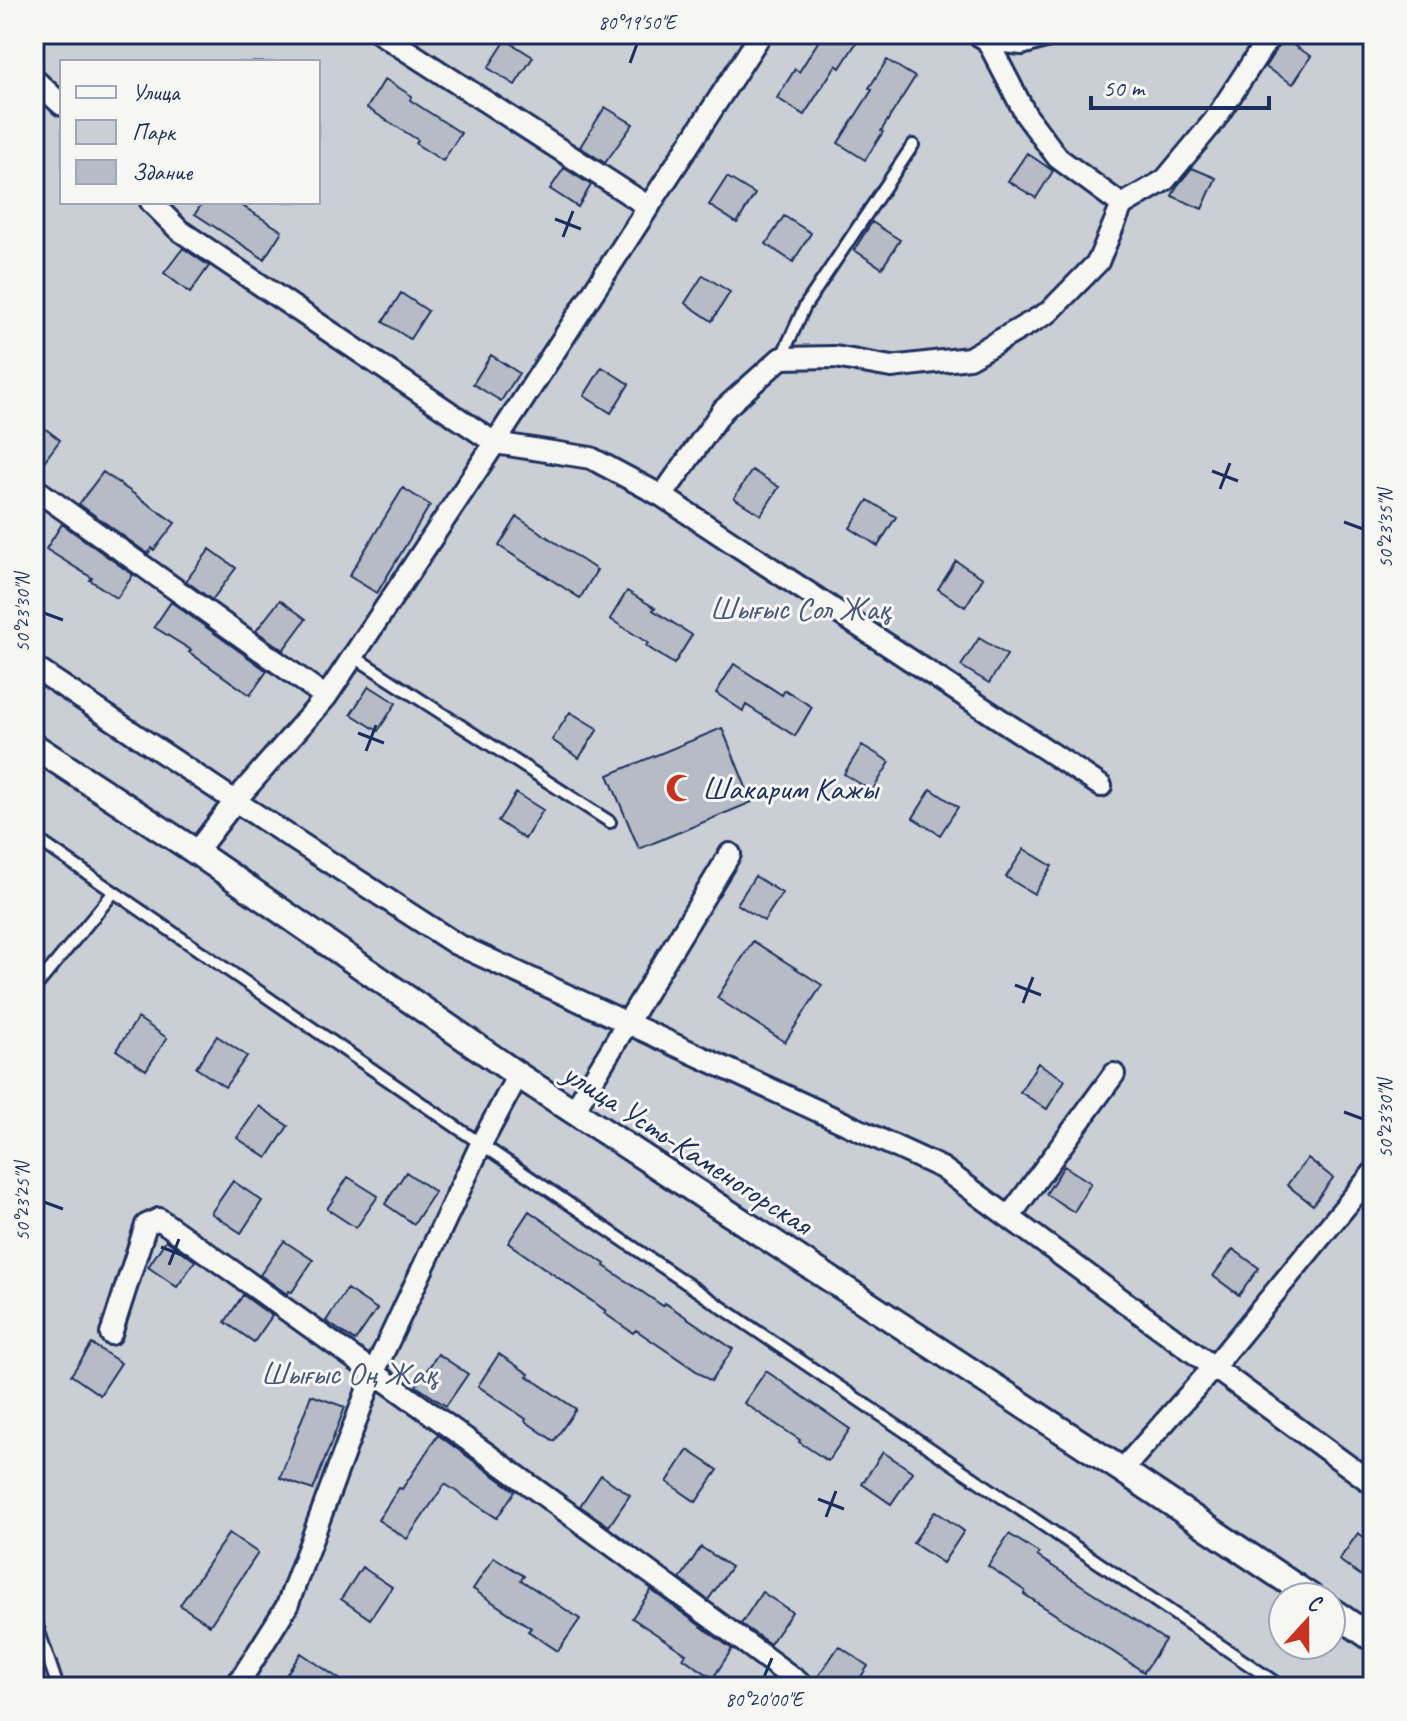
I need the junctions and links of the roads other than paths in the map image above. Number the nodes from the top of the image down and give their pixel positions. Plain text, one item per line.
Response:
1 (381, 34) edge
2 (761, 34) edge
3 (1055, 34) edge
4 (1271, 34) edge
5 (982, 37) edge
6 (34, 79) edge
7 (60, 103) edge
8 (913, 145) dead end
9 (153, 204) edge
10 (1122, 205) junction
11 (649, 207) junction
12 (781, 358) junction
13 (495, 443) junction
14 (34, 488) edge
15 (662, 496) junction
16 (353, 656) junction
17 (34, 667) edge
18 (326, 697) junction
19 (34, 746) edge
20 (1101, 786) dead end
21 (235, 801) junction
22 (610, 822) dead end
23 (34, 837) edge
24 (196, 852) junction
25 (730, 854) dead end
26 (114, 892) junction
27 (34, 989) edge
28 (626, 1023) junction
29 (1114, 1074) dead end
30 (518, 1075) junction
31 (573, 1112) junction
32 (481, 1144) junction
33 (1373, 1173) edge
34 (1009, 1217) junction
35 (111, 1334) dead end
36 (1213, 1368) junction
37 (374, 1372) junction
38 (1122, 1470) junction
39 (1373, 1484) edge
40 (1287, 1581) edge
41 (34, 1617) edge
42 (1347, 1621) edge
43 (1373, 1639) edge
44 (245, 1683) edge
45 (58, 1687) edge
46 (805, 1687) edge
47 (1282, 1687) edge

1 - 11 street
2 - 11 street
3 - 5 street
4 - 10 street
5 - 10 street
6 - 7 street
8 - 12 lane
9 - 13 street
10 - 12 street
11 - 13 street
12 - 15 street
13 - 15 street
13 - 16 street
14 - 18 street
15 - 20 street
16 - 18 street
16 - 22 lane
17 - 21 street
18 - 21 street
19 - 24 street, улица Усть-Каменогорская
21 - 24 street
21 - 28 street
23 - 26 lane
24 - 30 street, улица Усть-Каменогорская
25 - 28 street
26 - 27 lane
26 - 32 lane
28 - 31 street
28 - 34 street
29 - 34 street
30 - 31 street, улица Усть-Каменогорская
30 - 32 street
31 - 38 street, улица Усть-Каменогорская
32 - 37 street
32 - 47 lane
33 - 36 street
34 - 36 street
35 - 37 street
36 - 38 street
36 - 39 street
37 - 44 street
37 - 46 street
38 - 40 street, улица Усть-Каменогорская
41 - 45 lane
42 - 43 street

